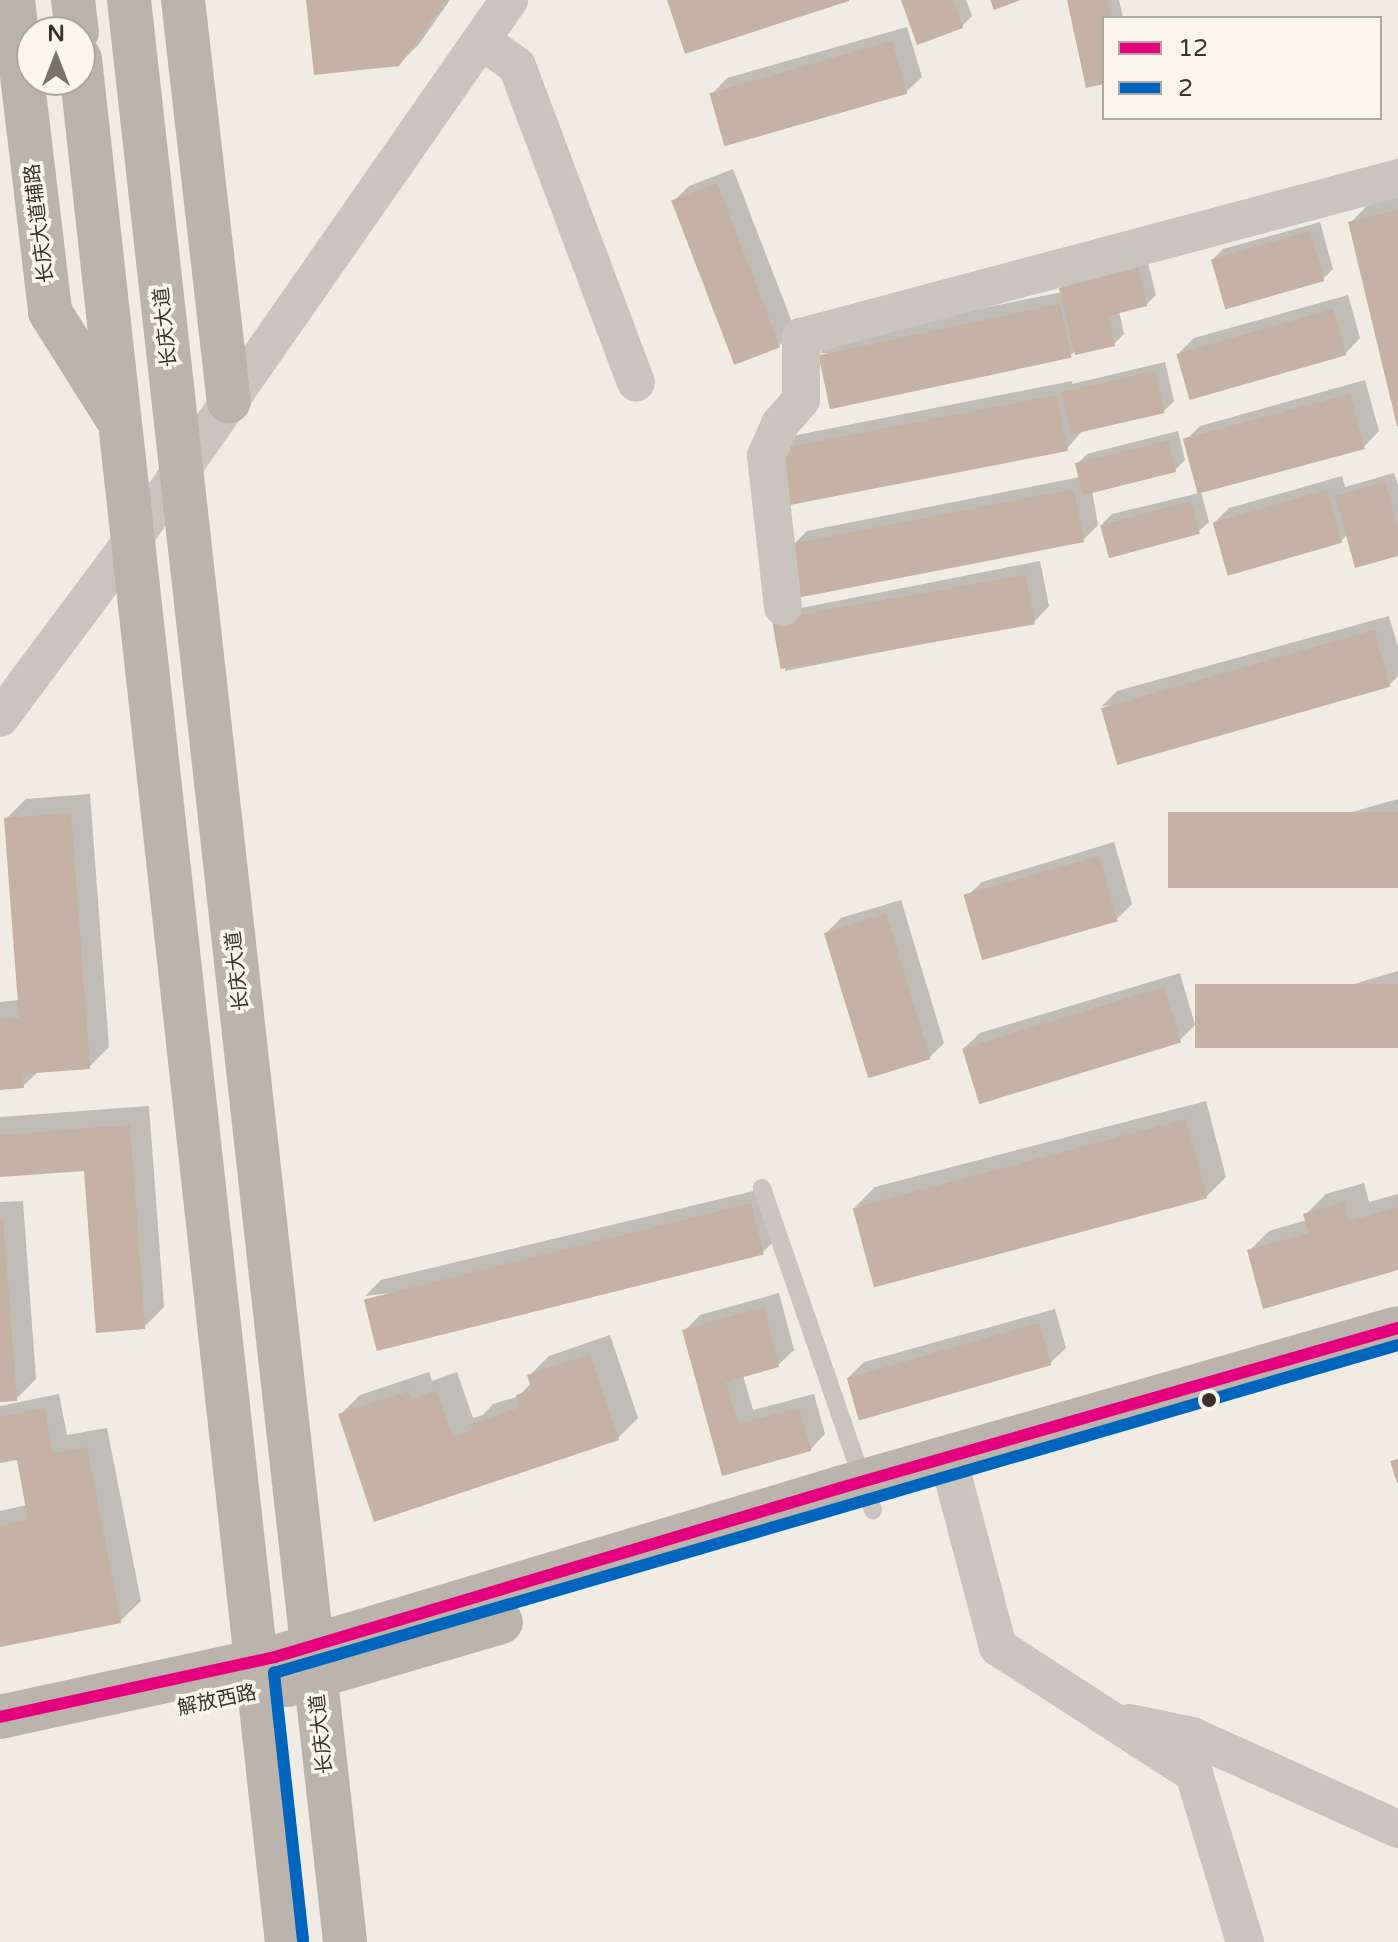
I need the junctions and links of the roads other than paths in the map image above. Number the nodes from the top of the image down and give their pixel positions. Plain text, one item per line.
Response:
1 (13, 0) edge
2 (129, 0) edge
3 (183, 0) edge
4 (509, 0) edge
5 (481, 40) junction
6 (84, 96) edge
7 (1398, 178) edge
8 (636, 382) dead end
9 (229, 401) junction
10 (121, 426) junction
11 (182, 470) junction
12 (134, 538) junction
13 (783, 607) dead end
14 (0, 718) edge
15 (762, 1188) dead end
16 (1398, 1328) edge
17 (1398, 1360) edge
18 (952, 1472) junction
19 (868, 1496) junction
20 (314, 1661) junction
21 (258, 1676) junction
22 (0, 1717) edge
23 (1104, 1718) junction
24 (0, 1748) edge
25 (1398, 1829) edge
26 (287, 1942) edge
27 (345, 1942) edge
28 (1245, 1942) edge

1 - 10 main road, 长庆大道辅路
2 - 11 main road, 长庆大道
3 - 9 main road
4 - 5 street
5 - 8 street
5 - 9 street
6 - 10 main road
7 - 13 street
9 - 11 street
10 - 12 main road
11 - 12 street
11 - 20 main road, 长庆大道
12 - 14 street
12 - 21 main road
15 - 19 lane
16 - 18 main road, 解放西路
17 - 18 main road, 解放西路
18 - 19 main road, 解放西路
18 - 23 street
19 - 20 main road, 解放西路
20 - 21 main road, 解放西路
20 - 27 main road, 长庆大道
21 - 22 main road, 解放西路
21 - 24 main road, 解放西路
21 - 26 main road
23 - 25 street
23 - 28 street

